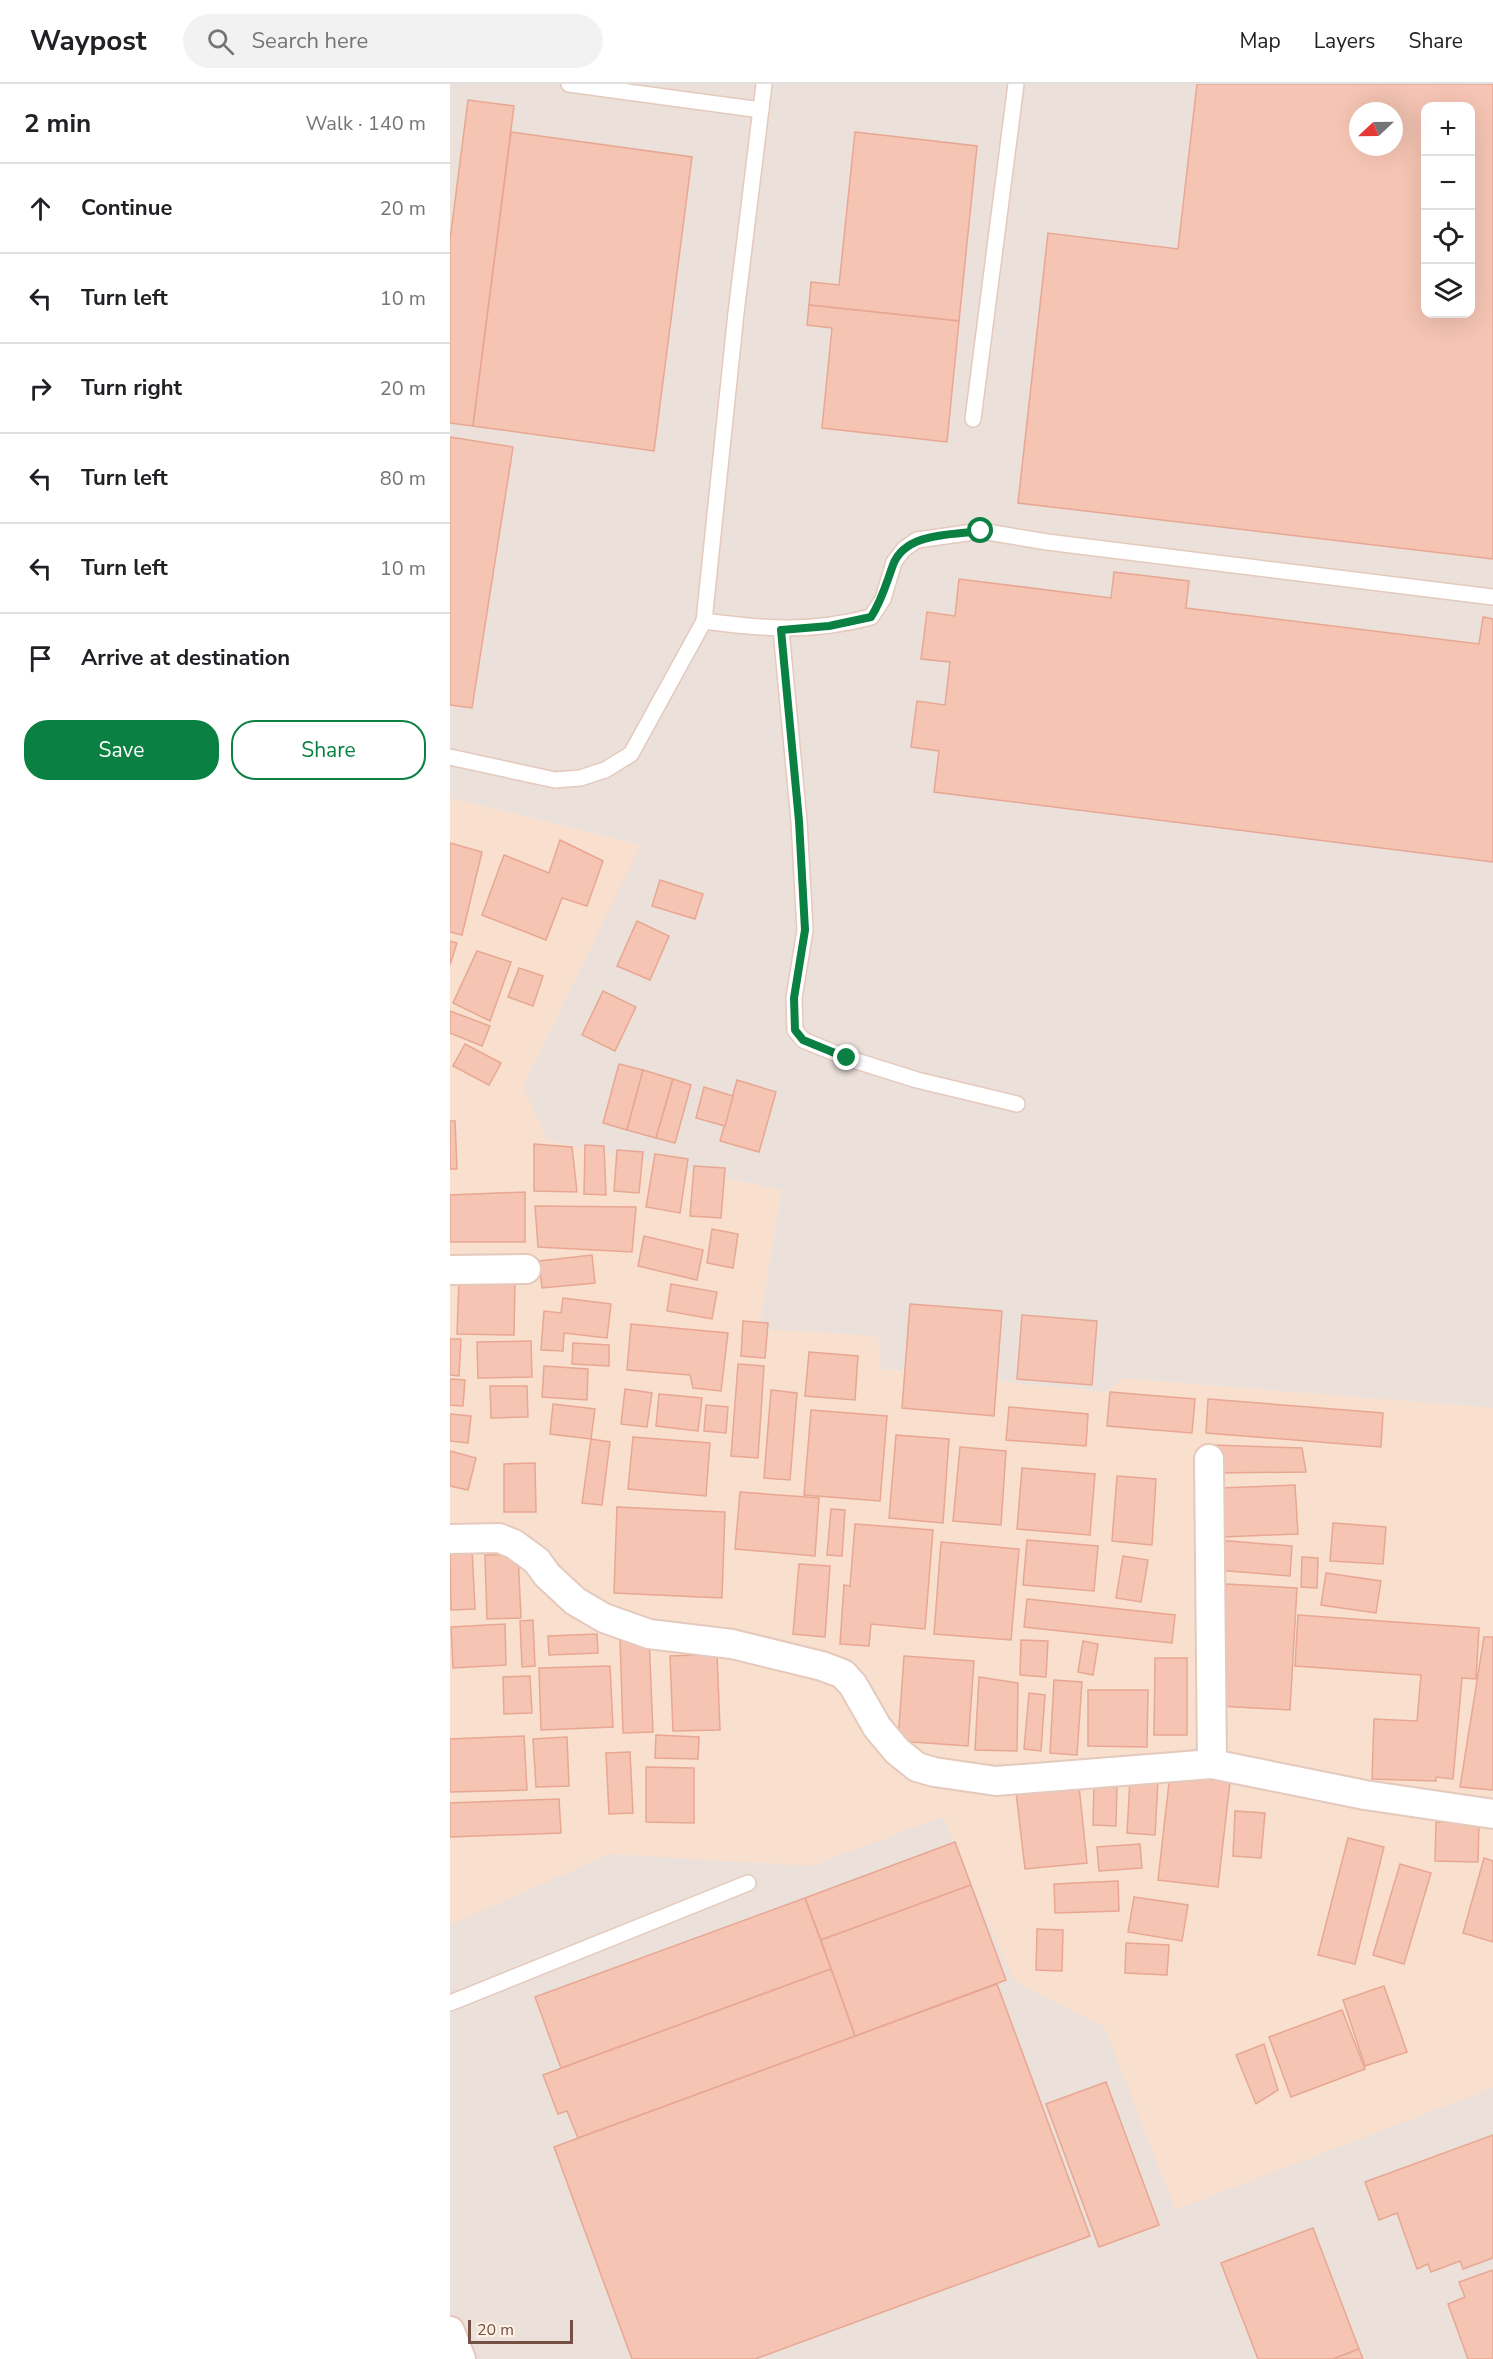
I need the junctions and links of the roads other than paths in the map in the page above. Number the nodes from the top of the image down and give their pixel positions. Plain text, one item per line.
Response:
1 (569, 84) edge
2 (764, 84) edge
3 (1016, 84) edge
4 (761, 110) junction
5 (973, 419) dead end
6 (1493, 597) edge
7 (704, 621) junction
8 (781, 630) junction
9 (450, 758) edge
10 (1017, 1104) dead end
11 (526, 1269) dead end
12 (450, 1270) edge
13 (1209, 1459) dead end
14 (450, 1539) edge
15 (1212, 1764) junction
16 (1493, 1814) edge
17 (748, 1883) dead end
18 (450, 2003) edge
19 (450, 2331) edge
20 (461, 2359) edge

1 - 4 lane
2 - 4 lane
3 - 5 lane
4 - 7 lane
6 - 8 lane
7 - 8 lane
7 - 9 lane
8 - 10 lane
11 - 12 street
13 - 15 street
14 - 15 street
15 - 16 street
17 - 18 lane
19 - 20 street

